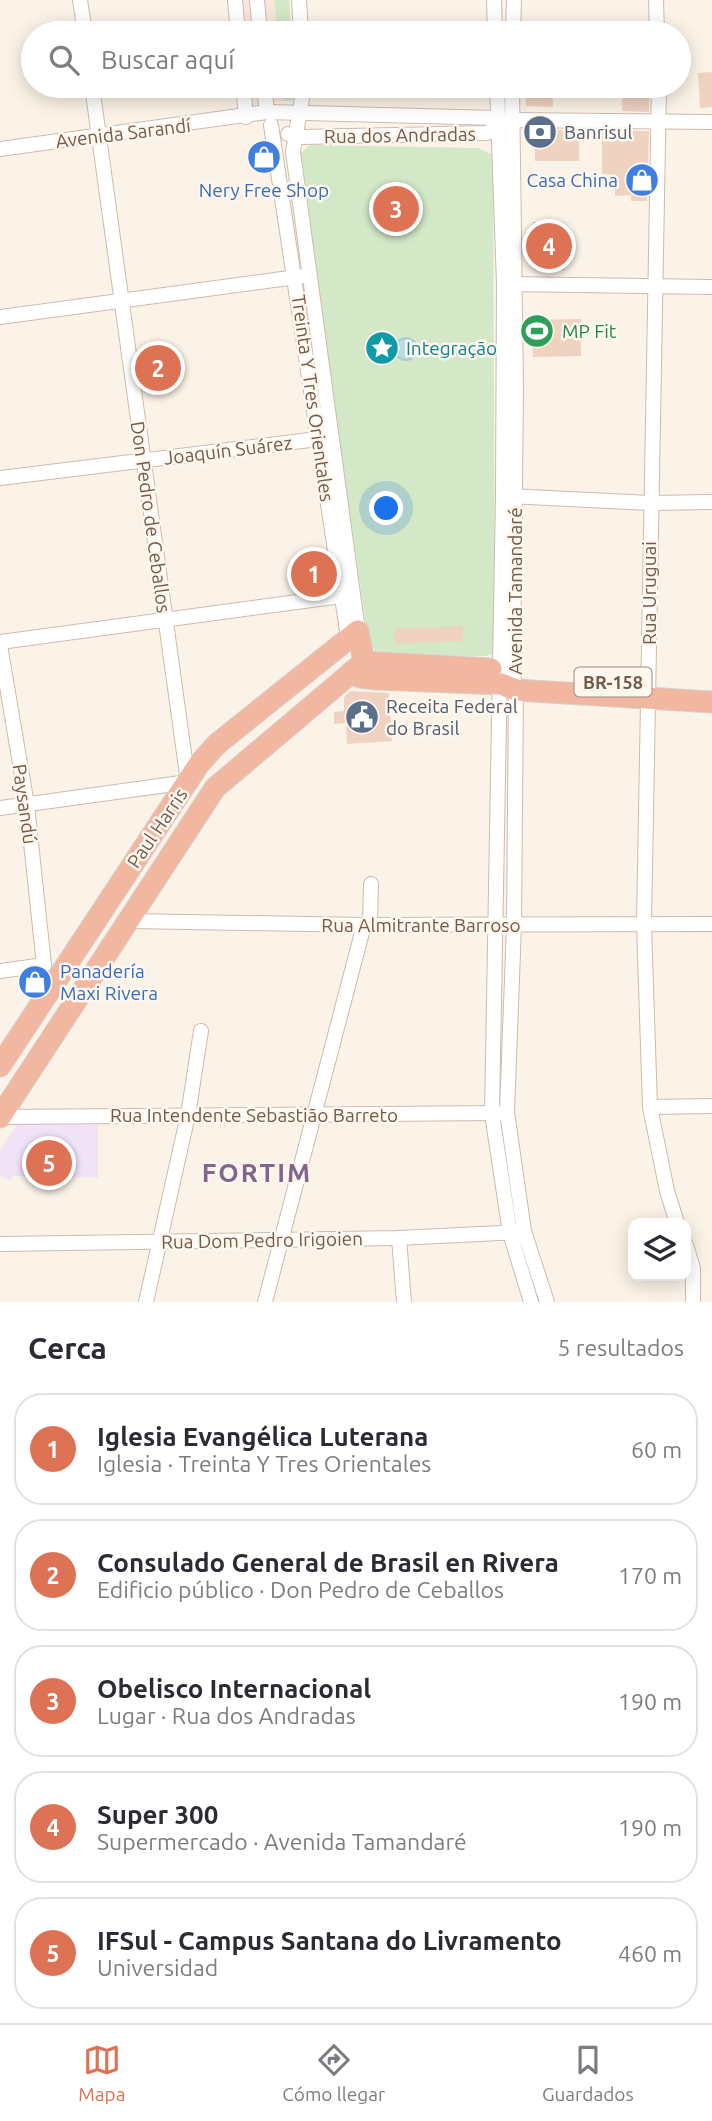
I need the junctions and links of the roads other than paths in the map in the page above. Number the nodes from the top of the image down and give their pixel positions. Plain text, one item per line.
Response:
1 (80, 0) edge
2 (234, 0) edge
3 (257, 0) edge
4 (299, 0) edge
5 (494, 0) edge
6 (514, 0) edge
7 (656, 0) edge
8 (83, 21) edge
9 (237, 21) edge
10 (259, 21) edge
11 (300, 21) edge
12 (495, 21) edge
13 (513, 21) edge
14 (657, 21) edge
15 (94, 98) edge
16 (244, 98) edge
17 (271, 98) edge
18 (296, 98) edge
19 (499, 98) edge
20 (509, 98) edge
21 (659, 98) edge
22 (246, 117) junction
23 (282, 119) junction
24 (503, 122) junction
25 (660, 122) junction
26 (712, 122) edge
27 (99, 136) junction
28 (0, 149) edge
29 (303, 276) junction
30 (510, 284) junction
31 (657, 286) junction
32 (712, 286) edge
33 (120, 301) junction
34 (0, 317) edge
35 (325, 438) junction
36 (143, 460) junction
37 (0, 478) edge
38 (509, 497) junction
39 (712, 502) edge
40 (650, 503) junction
41 (347, 595) junction
42 (165, 621) junction
43 (353, 634) junction
44 (0, 643) edge
45 (358, 667) junction
46 (508, 680) junction
47 (712, 688) edge
48 (648, 690) junction
49 (712, 702) edge
50 (188, 782) junction
51 (208, 797) junction
52 (27, 805) junction
53 (0, 808) edge
54 (371, 884) dead end
55 (130, 921) junction
56 (496, 924) junction
57 (712, 924) edge
58 (367, 925) junction
59 (514, 925) junction
60 (643, 925) junction
61 (53, 969) junction
62 (0, 971) edge
63 (86, 984) junction
64 (201, 1031) dead end
65 (0, 1066) edge
66 (712, 1106) edge
67 (650, 1107) junction
68 (313, 1113) junction
69 (499, 1113) junction
70 (188, 1115) junction
71 (0, 1117) edge
72 (675, 1218) edge
73 (517, 1232) junction
74 (399, 1238) junction
75 (280, 1240) junction
76 (160, 1242) junction
77 (0, 1244) edge
78 (691, 1261) edge
79 (146, 1302) edge
80 (265, 1302) edge
81 (404, 1302) edge
82 (531, 1302) edge
83 (547, 1302) edge
84 (693, 1302) edge

1 - 8 street
2 - 9 street
3 - 10 street
4 - 11 street
5 - 12 street
6 - 13 street
7 - 14 street
15 - 27 street, Don Pedro de Ceballos
16 - 22 street
17 - 23 street
18 - 23 street
19 - 24 street, Avenida Tamandaré
20 - 24 street, Avenida Tamandaré
21 - 25 street, Rua Uruguai
22 - 23 street, Avenida Sarandí
22 - 27 street, Avenida Sarandí
23 - 24 street, Rua dos Andradas
23 - 24 street, Rua dos Andradas
23 - 29 street, Treinta Y Tres Orientales
23 - 29 street, Treinta Y Tres Orientales
24 - 25 street, Rua dos Andradas
24 - 30 street, Avenida Tamandaré
25 - 26 street, Rua dos Andradas
25 - 31 street, Rua Uruguai
27 - 28 street, Avenida Sarandí
27 - 33 street, Don Pedro de Ceballos
29 - 33 street
29 - 35 street, Treinta Y Tres Orientales
30 - 31 street
30 - 38 street, Avenida Tamandaré
31 - 32 street
31 - 40 street, Rua Uruguai
33 - 34 street
33 - 36 street, Don Pedro de Ceballos
35 - 36 street, Joaquín Suárez
35 - 41 street, Treinta Y Tres Orientales
36 - 37 street, Joaquín Suárez
36 - 42 street, Don Pedro de Ceballos
38 - 40 street
38 - 46 street, Avenida Tamandaré
39 - 40 street
40 - 48 street, Rua Uruguai
41 - 42 street
41 - 43 street, Treinta Y Tres Orientales
42 - 44 street
42 - 50 street, Don Pedro de Ceballos
43 - 45 highway, Treinta Y Tres Orientales
43 - 50 highway, Paul Harris
44 - 52 street, Paysandú
45 - 46 highway, BR-158
45 - 51 highway
46 - 48 highway, BR-158
46 - 56 street, Avenida Tamandaré
46 - 59 street, Avenida Tamandaré
47 - 48 highway, BR-158
48 - 49 highway, BR-158
48 - 60 street, Rua Uruguai
50 - 51 street
50 - 52 street
50 - 61 highway, Paul Harris
51 - 55 highway
52 - 53 street
52 - 61 street, Paysandú
54 - 58 street
55 - 58 street, Rua Almitrante Barroso
55 - 63 highway
56 - 58 street, Rua Almitrante Barroso
56 - 59 street, Rua Almitrante Barroso
56 - 69 street, Avenida Tamandaré
57 - 60 street, Rua Almitrante Barroso
58 - 68 street
59 - 60 street, Rua Almitrante Barroso
59 - 69 street, Avenida Tamandaré
60 - 67 street, Rua Uruguai
61 - 62 street
61 - 63 street
61 - 65 highway, Paul Harris
63 - 71 highway
64 - 70 street
66 - 67 street
67 - 72 street, Rua Uruguai
68 - 69 street, Rua Intendente Sebastião Barreto
68 - 70 street, Rua Intendente Sebastião Barreto
68 - 75 street
69 - 73 street, Avenida Tamandaré
70 - 71 street, Rua Intendente Sebastião Barreto
70 - 76 street
73 - 74 street, Rua Dom Pedro Irigoien
73 - 82 street, Avenida Tamandaré
73 - 83 street, Avenida Tamandaré
74 - 75 street, Rua Dom Pedro Irigoien
74 - 81 street
75 - 76 street, Rua Dom Pedro Irigoien
75 - 80 street
76 - 77 street, Rua Dom Pedro Irigoien
76 - 79 street
78 - 84 street

